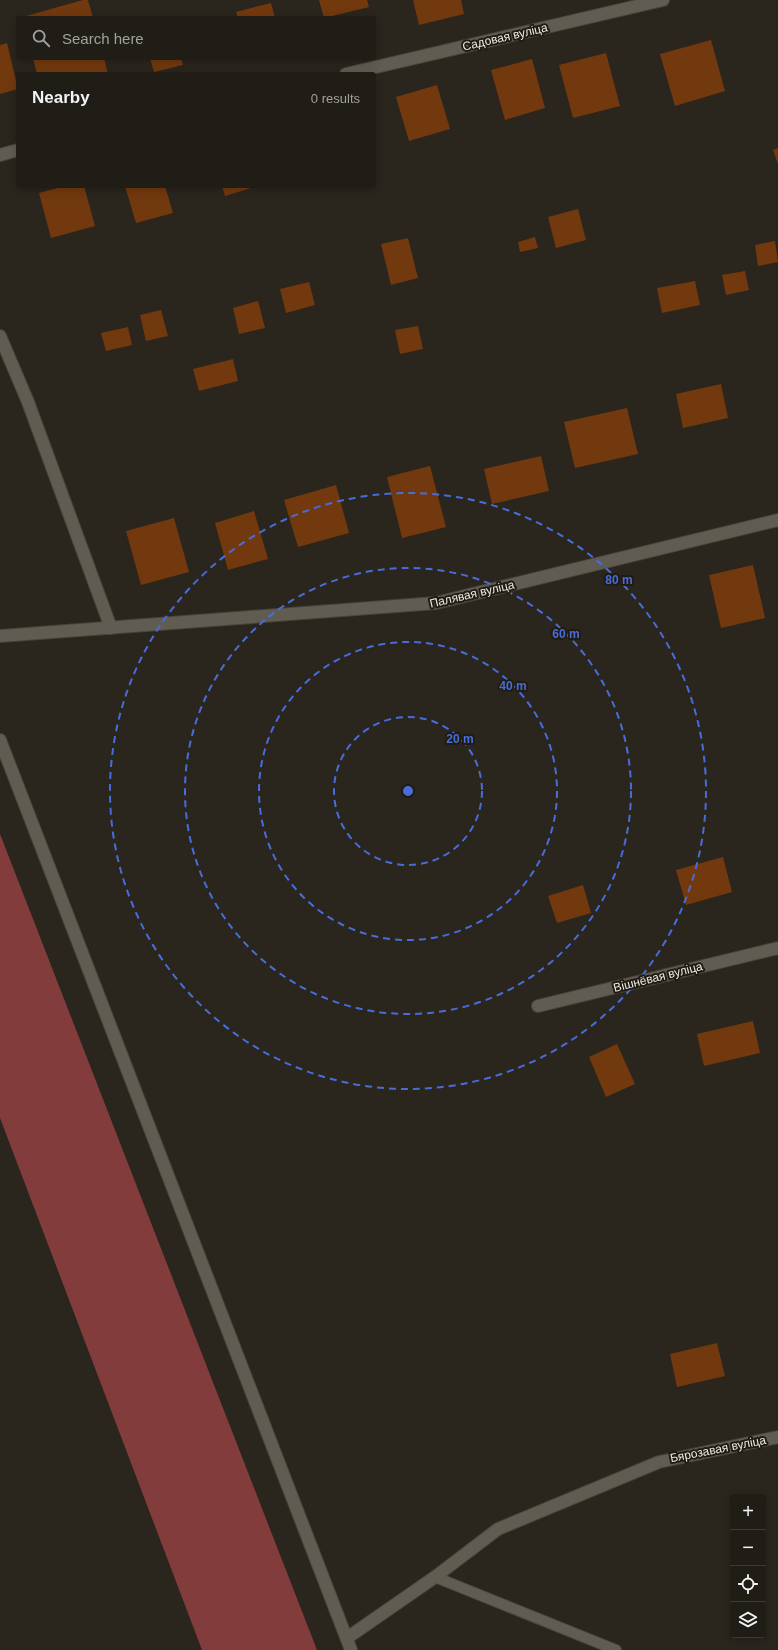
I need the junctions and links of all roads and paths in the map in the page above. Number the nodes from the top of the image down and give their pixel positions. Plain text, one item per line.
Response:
1 (663, 0) edge
2 (355, 72) edge
3 (16, 151) edge
4 (0, 155) edge
5 (0, 336) edge
6 (778, 520) edge
7 (111, 628) junction
8 (0, 636) edge
9 (0, 740) edge
10 (778, 948) edge
11 (538, 1006) dead end
12 (778, 1437) edge
13 (434, 1577) junction
14 (347, 1638) junction
15 (351, 1650) edge
16 (616, 1650) edge

1 - 2 street, Садовая вуліца
3 - 4 street
5 - 7 street
6 - 7 street, Палявая вуліца
7 - 8 street, Палявая вуліца
9 - 14 street
10 - 11 street, Вішнёвая вуліца
12 - 13 street, Бярозавая вуліца
13 - 14 street, Бярозавая вуліца
13 - 16 lane
14 - 15 street

